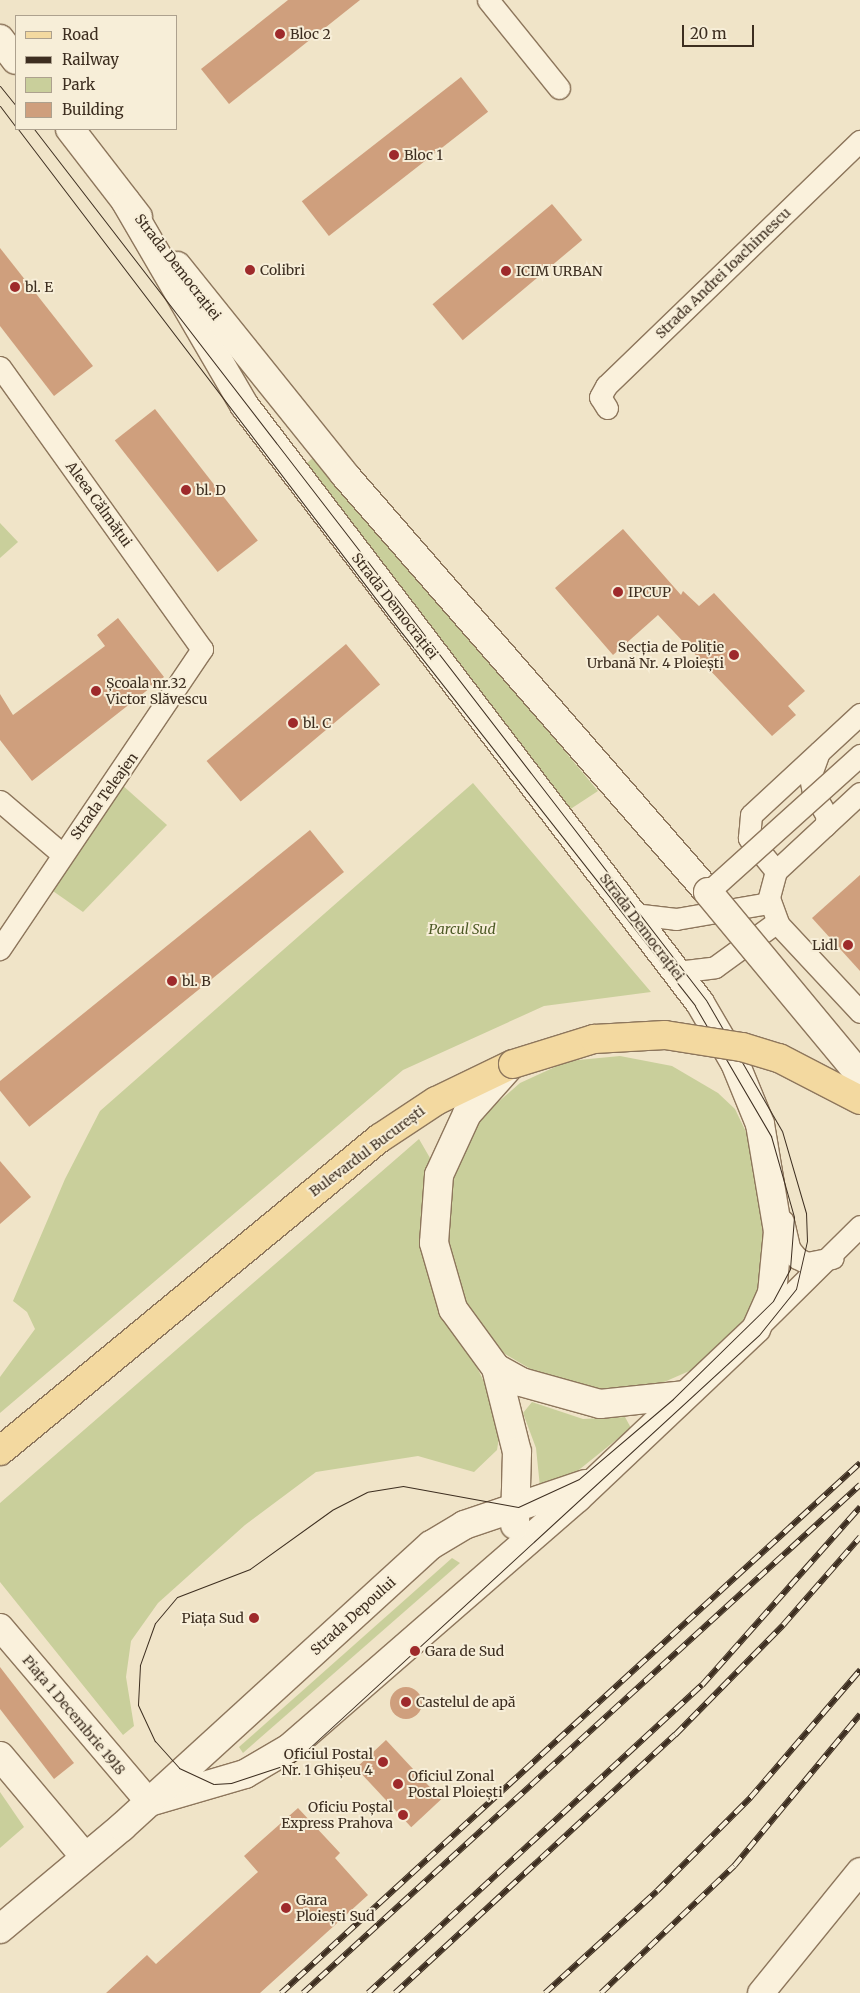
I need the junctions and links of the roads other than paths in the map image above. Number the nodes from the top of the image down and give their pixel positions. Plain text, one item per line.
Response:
1 (488, 0) edge
2 (0, 39) edge
3 (15, 59) edge
4 (559, 88) dead end
5 (71, 130) edge
6 (860, 141) edge
7 (126, 202) junction
8 (230, 334) junction
9 (0, 367) edge
10 (607, 408) dead end
11 (314, 499) junction
12 (199, 641) joint
13 (860, 714) edge
14 (820, 750) junction
15 (860, 755) edge
16 (780, 787) junction
17 (812, 792) junction
18 (860, 793) edge
19 (0, 801) edge
20 (825, 826) junction
21 (62, 854) junction
22 (776, 871) junction
23 (708, 892) junction
24 (773, 913) junction
25 (633, 914) junction
26 (0, 949) edge
27 (714, 967) junction
28 (677, 972) junction
29 (700, 1003) junction
30 (860, 1012) edge
31 (513, 1064) junction
32 (860, 1075) edge
33 (860, 1100) edge
34 (772, 1173) junction
35 (860, 1226) edge
36 (833, 1258) junction
37 (756, 1329) junction
38 (496, 1368) junction
39 (685, 1395) junction
40 (0, 1451) edge
41 (589, 1483) junction
42 (518, 1507) junction
43 (510, 1553) junction
44 (0, 1627) edge
45 (0, 1756) edge
46 (149, 1802) junction
47 (85, 1856) junction
48 (860, 1871) edge
49 (0, 1928) edge
50 (761, 1993) edge

1 - 4 street
2 - 3 main road
5 - 7 main road, Strada Democrației
6 - 10 street, Strada Andrei Ioachimescu
7 - 8 main road, Strada Democrației
7 - 11 main road, Strada Democrației
8 - 11 main road, Strada Democrației
8 - 23 main road, Strada Democrației
9 - 12 street, Aleea Călmățui
11 - 25 main road, Strada Democrației
12 - 21 street, Strada Teleajen
13 - 14 street
14 - 16 street
14 - 17 street
15 - 23 street, bridge
16 - 17 street
16 - 22 street
17 - 20 street
18 - 20 street
19 - 21 street
20 - 22 street
21 - 26 street, Strada Teleajen
22 - 24 street
23 - 32 main road, Strada Democrației, bridge
24 - 25 street
24 - 27 street
24 - 30 street
25 - 28 main road, Strada Democrației
27 - 28 street
27 - 29 street
28 - 29 main road, Strada Democrației
29 - 34 main road, Strada Democrației
31 - 33 main road, Bulevardul București, bridge
31 - 38 main road
31 - 40 main road, Bulevardul București
34 - 36 street
34 - 37 main road, Strada Democrației
35 - 36 street
36 - 37 street
37 - 39 main road, Strada Democrației
38 - 39 main road
38 - 42 main road
39 - 41 main road, Strada Depoului
41 - 42 main road, Strada Depoului
41 - 43 main road, Strada Depoului
42 - 43 main road
42 - 46 main road, Strada Depoului
43 - 46 main road, Strada Depoului
44 - 46 street, Piața 1 Decembrie 1918
45 - 47 main road
46 - 47 main road, Strada Depoului
47 - 49 main road, Strada Depoului
48 - 50 street

